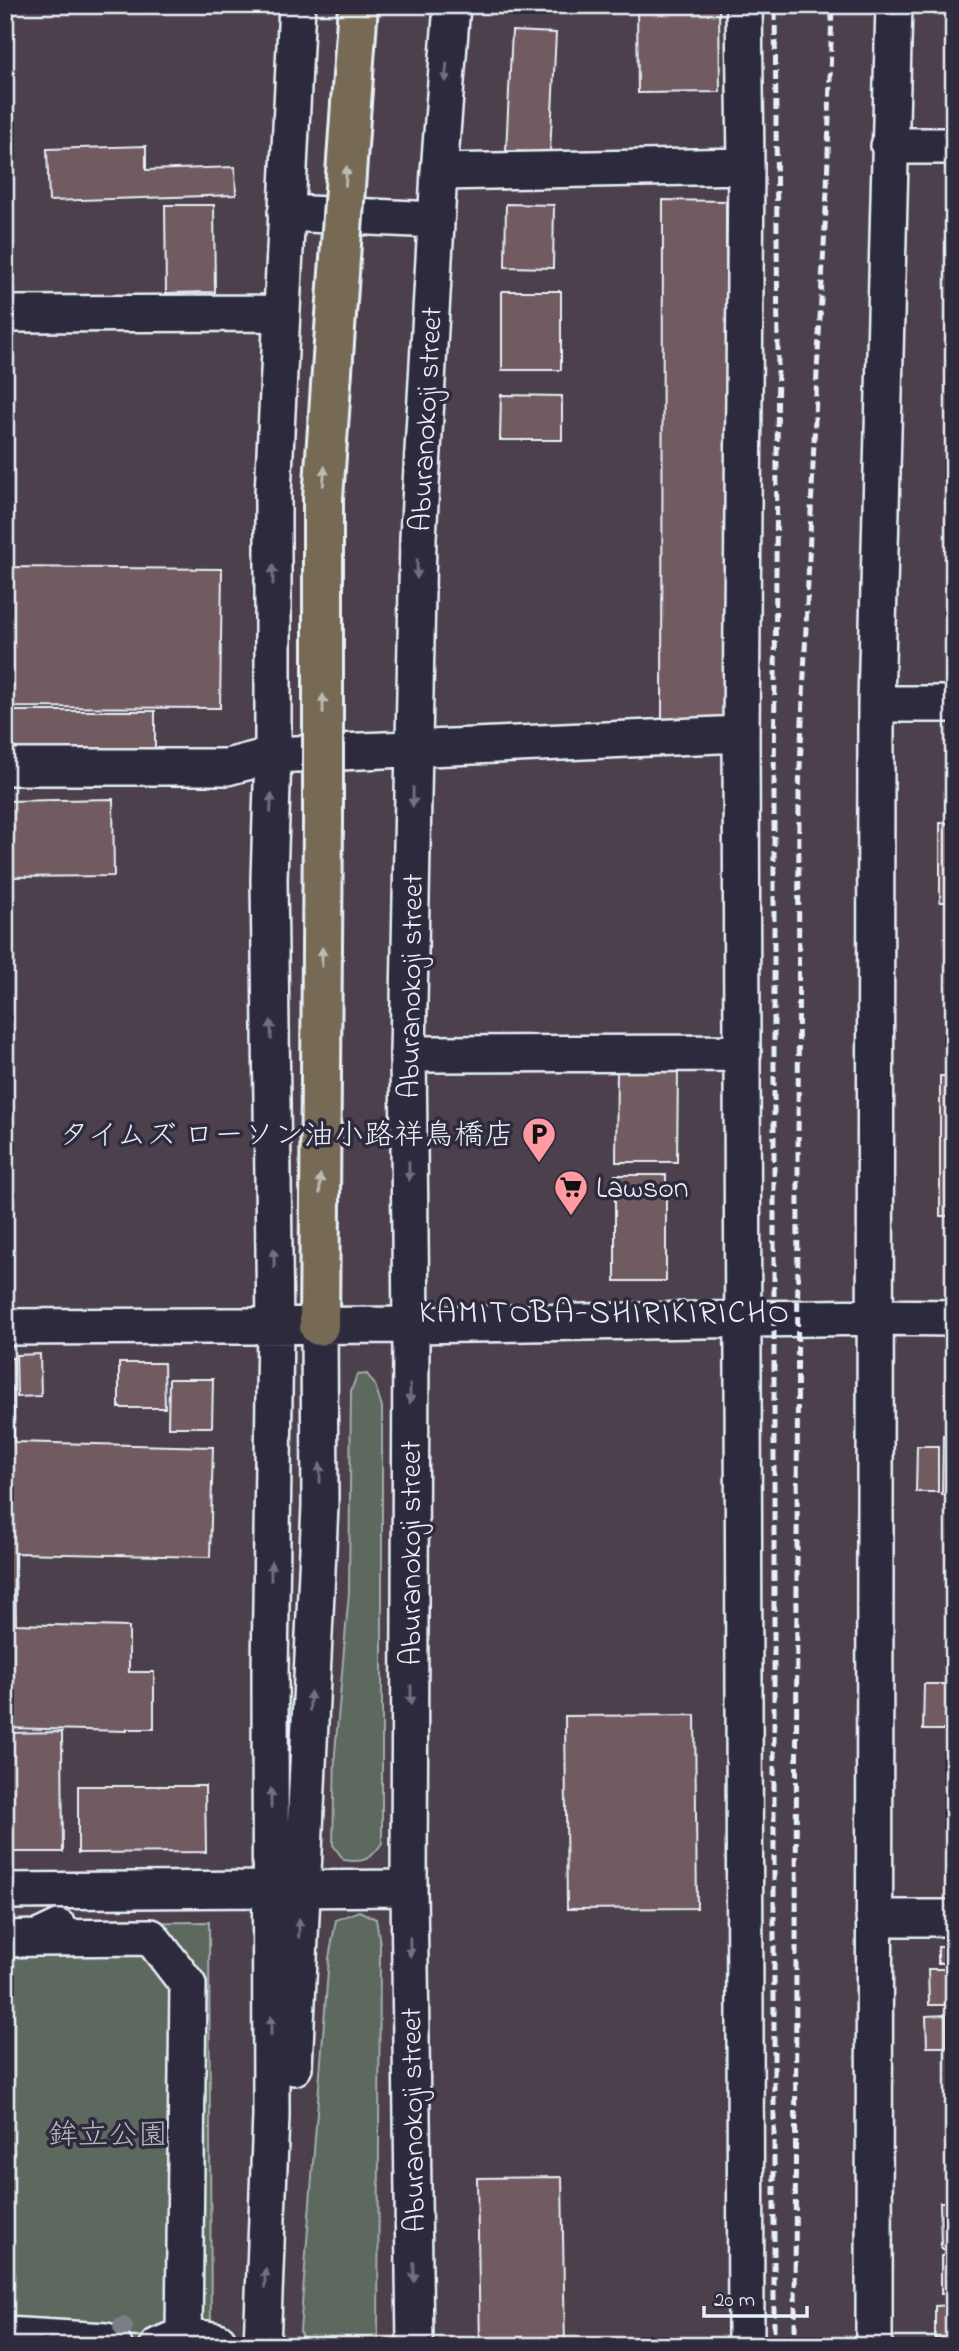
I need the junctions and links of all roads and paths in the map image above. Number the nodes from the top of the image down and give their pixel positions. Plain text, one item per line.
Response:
1 (298, 5) edge
2 (358, 5) edge
3 (452, 5) edge
4 (744, 5) edge
5 (894, 5) edge
6 (889, 146) junction
7 (954, 146) edge
8 (746, 166) junction
9 (439, 172) junction
10 (286, 213) junction
11 (436, 220) junction
12 (281, 313) junction
13 (5, 314) edge
14 (876, 704) junction
15 (954, 704) edge
16 (741, 734) junction
17 (414, 748) junction
18 (273, 755) junction
19 (5, 767) edge
20 (743, 1053) junction
21 (408, 1054) junction
22 (874, 1317) junction
23 (954, 1318) edge
24 (744, 1320) junction
25 (411, 1325) junction
26 (275, 1326) junction
27 (319, 1326) junction
28 (5, 1327) edge
29 (409, 1888) junction
30 (286, 1889) junction
31 (5, 1891) edge
32 (218, 1908) dead end
33 (874, 1918) junction
34 (954, 1918) edge
35 (21, 1938) edge
36 (5, 2335) edge
37 (171, 2340) edge
38 (218, 2341) dead end
39 (114, 2346) edge
40 (262, 2346) edge
41 (415, 2346) edge
42 (746, 2346) edge
43 (874, 2346) edge

1 - 10 street
27 -> 2 highway, bridge
3 -> 9 street, Aburanokoji street
4 - 8 street
5 - 6 street
6 - 7 street
6 - 14 street
8 - 9 street
8 - 16 street
9 - 11 street, Aburanokoji street
10 - 11 street
10 - 12 street
11 -> 17 street, Aburanokoji street
12 - 13 street
18 -> 12 street
14 - 15 street
14 - 22 street
16 - 17 street
16 - 20 street
17 - 18 street
17 -> 21 street, Aburanokoji street
18 - 19 street
26 -> 18 street
20 - 21 street
20 - 24 street
21 -> 25 street, Aburanokoji street
22 - 23 street
22 - 24 street
22 - 33 street
24 - 25 street
24 - 42 street
25 - 27 street
25 -> 29 street, Aburanokoji street
26 - 27 street
26 - 28 street
30 -> 26 street
30 -> 27 street
29 - 30 street
29 -> 41 street, Aburanokoji street
30 - 31 street
40 -> 30 street
32 - 35 street
33 - 34 street
33 - 43 street
35 - 37 street
36 - 39 street
37 - 38 street

